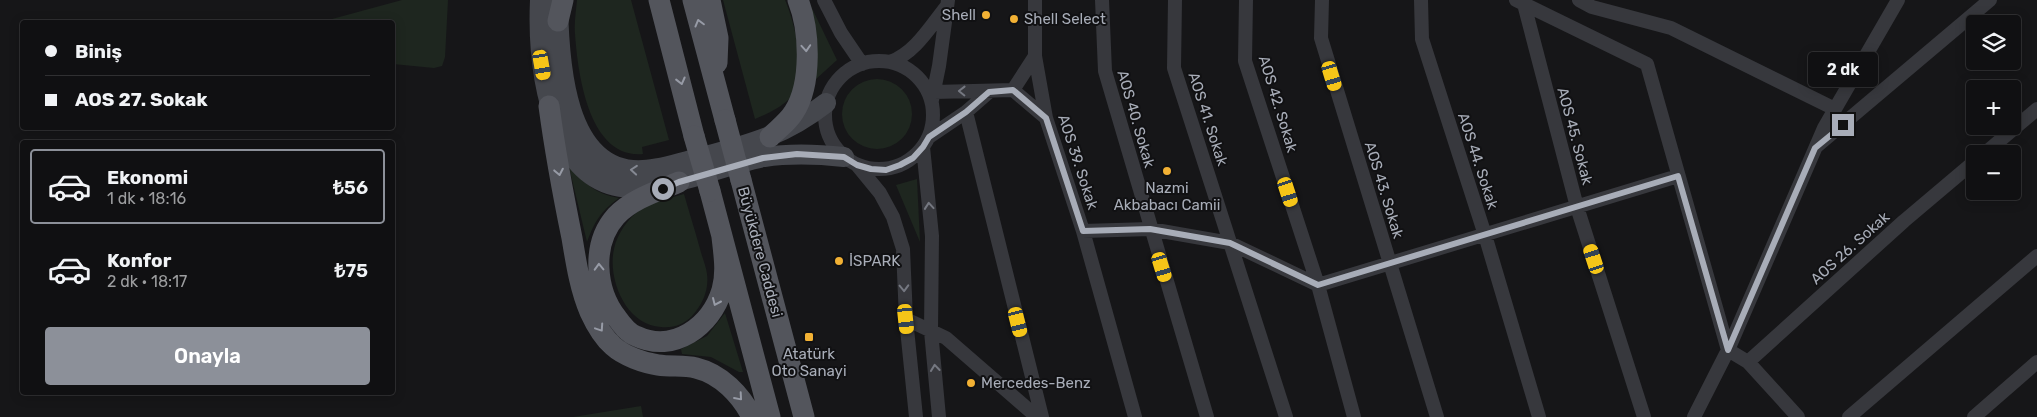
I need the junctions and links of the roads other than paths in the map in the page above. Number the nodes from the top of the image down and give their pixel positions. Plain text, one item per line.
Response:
1 (540, 0) edge
2 (563, 0) edge
3 (644, 0) edge
4 (659, 0) edge
5 (693, 0) edge
6 (710, 0) edge
7 (798, 0) edge
8 (1035, 0) edge
9 (1102, 0) edge
10 (1175, 0) edge
11 (1246, 0) edge
12 (1322, 0) edge
13 (1421, 0) edge
14 (1579, 0) edge
15 (1990, 0) edge
16 (824, 2) edge
17 (1520, 2) edge
18 (1900, 2) edge
19 (947, 3) edge
20 (558, 10) edge
21 (672, 48) junction
22 (1035, 56) junction
23 (890, 62) junction
24 (862, 64) junction
25 (714, 78) junction
26 (1013, 90) junction
27 (989, 92) junction
28 (933, 96) junction
29 (826, 103) junction
30 (549, 106) junction
31 (1835, 109) junction
32 (2037, 109) edge
33 (966, 112) junction
34 (1046, 118) junction
35 (770, 137) junction
36 (926, 142) junction
37 (1995, 145) edge
38 (1815, 148) junction
39 (850, 161) junction
40 (1966, 169) edge
41 (1678, 176) junction
42 (679, 182) junction
43 (1577, 207) junction
44 (1150, 229) junction
45 (1083, 231) junction
46 (1484, 235) junction
47 (722, 237) junction
48 (1230, 243) junction
49 (2037, 256) edge
50 (1389, 264) junction
51 (1318, 285) junction
52 (906, 319) junction
53 (931, 331) junction
54 (1728, 350) junction
55 (1748, 362) junction
56 (2037, 362) edge
57 (752, 417) edge
58 (770, 417) edge
59 (804, 417) edge
60 (916, 417) edge
61 (940, 417) edge
62 (1037, 417) edge
63 (1042, 417) edge
64 (1135, 417) edge
65 (1207, 417) edge
66 (1286, 417) edge
67 (1354, 417) edge
68 (1437, 417) edge
69 (1540, 417) edge
70 (1644, 417) edge
71 (1694, 417) edge
72 (1798, 417) edge
73 (1849, 417) edge
74 (1974, 417) edge

1 - 30 street
2 - 20 main road
3 - 21 main road
4 - 21 main road
25 -> 5 main road, Büyükdere Caddesi
6 - 25 main road
7 -> 35 main road
8 - 22 street, AOS 39. Sokak
9 - 44 street, AOS 40. Sokak
10 - 48 street, AOS 41. Sokak
11 - 51 street, AOS 42. Sokak
12 - 50 street, AOS 43. Sokak
13 - 46 street, AOS 44. Sokak
14 - 31 street
15 - 38 street
16 - 24 street
17 - 41 street
17 - 43 street, AOS 45. Sokak
18 - 31 street
19 - 23 street
19 - 28 street
35 -> 20 street
21 -> 47 main road, bridge
22 - 26 street
22 - 34 street, AOS 39. Sokak
23 - 24 street
23 - 28 street
24 - 29 street
25 - 59 main road, Büyükdere Caddesi, bridge
26 - 27 street
26 - 34 street
27 -> 28 street
27 - 33 street
28 - 36 street
29 - 35 street
29 - 39 street
30 - 42 street
30 -> 57 main road
31 - 38 street
32 - 37 street
33 - 36 street
33 - 63 street
34 - 45 street, AOS 39. Sokak
36 - 39 street
53 -> 36 street
38 - 54 street
39 - 42 street
39 -> 52 street
40 - 55 street, AOS 26. Sokak
41 - 43 street
41 - 54 street
47 -> 42 main road
43 - 46 street
43 - 70 street, AOS 45. Sokak
44 - 45 street
44 - 48 street
44 - 65 street, AOS 40. Sokak
45 - 64 street, AOS 39. Sokak
46 - 50 street
46 - 69 street, AOS 44. Sokak
47 - 58 main road
48 - 51 street
48 - 66 street, AOS 41. Sokak
49 - 73 street
50 - 51 street
50 - 68 street, AOS 43. Sokak
51 - 67 street, AOS 42. Sokak
52 - 53 street
52 - 60 street
61 -> 53 street
53 - 62 street
54 - 55 street
54 - 71 street
55 - 72 street
56 - 74 street

